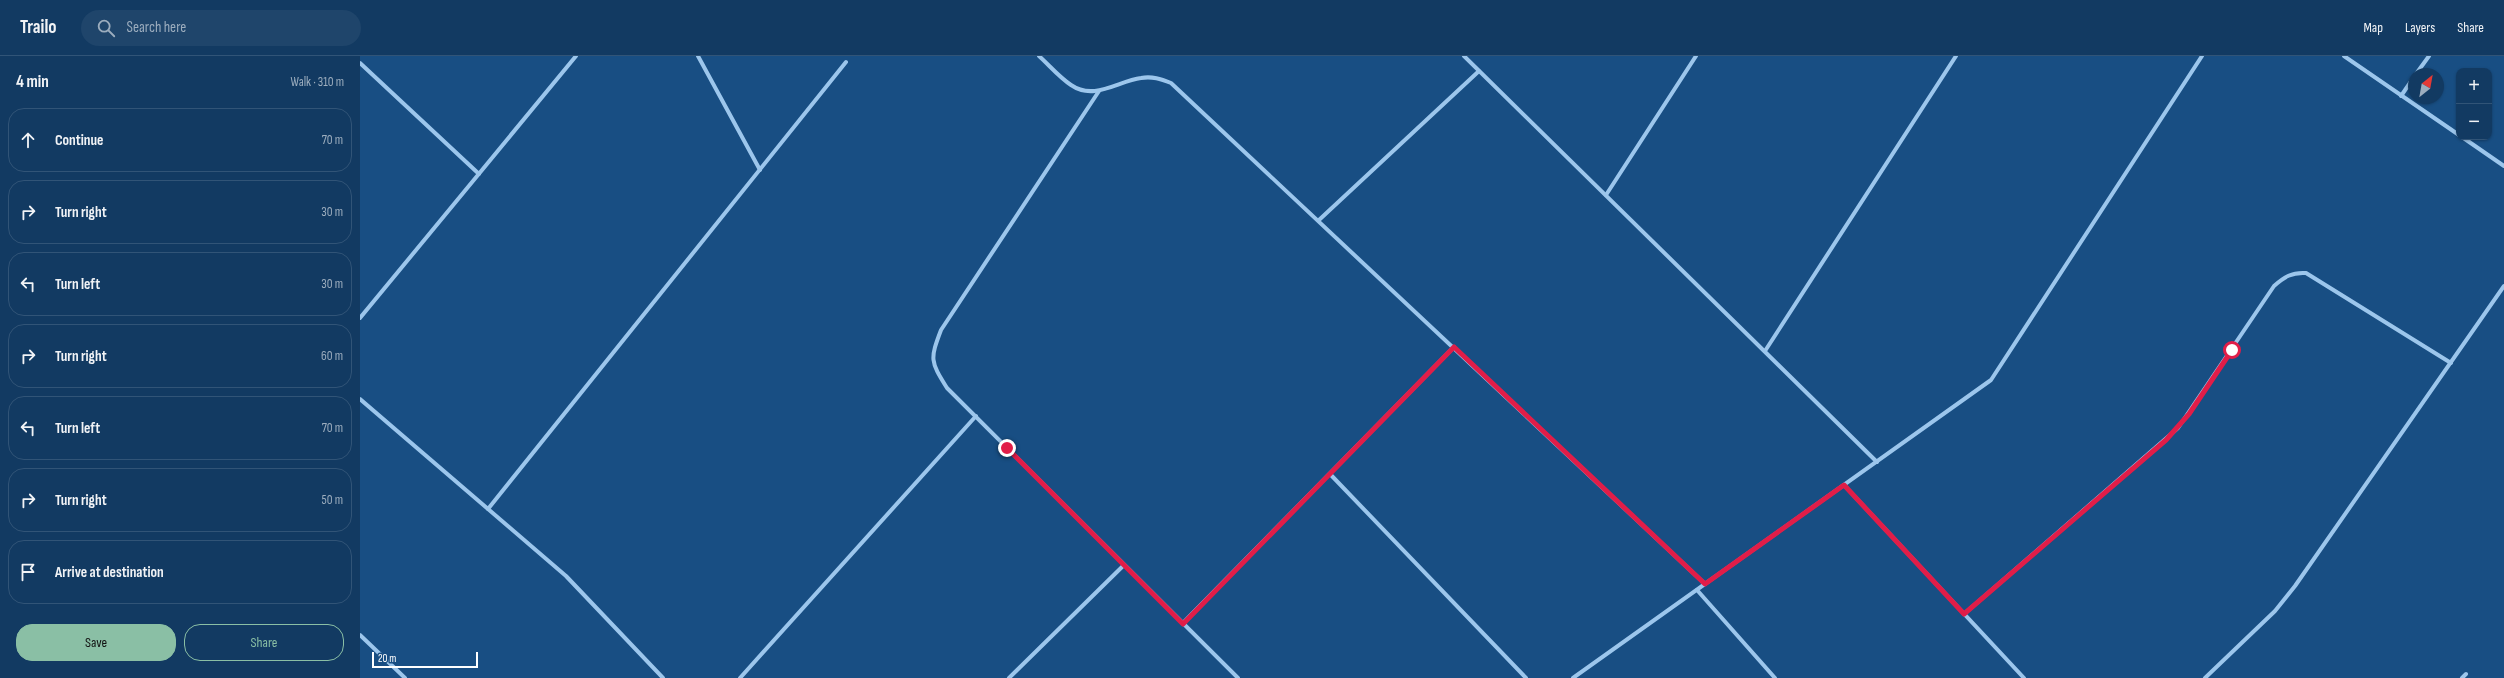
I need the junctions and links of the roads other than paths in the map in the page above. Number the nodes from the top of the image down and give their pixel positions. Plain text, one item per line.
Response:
1 (576, 56) edge
2 (698, 56) edge
3 (1039, 56) edge
4 (1464, 56) edge
5 (1696, 56) edge
6 (1956, 56) edge
7 (2202, 56) edge
8 (2344, 56) edge
9 (2429, 56) edge
10 (846, 62) dead end
11 (360, 63) edge
12 (2420, 68) edge
13 (1479, 71) junction
14 (2408, 86) edge
15 (1099, 91) junction
16 (2401, 96) junction
17 (2456, 133) edge
18 (2466, 140) edge
19 (2504, 166) edge
20 (760, 170) junction
21 (479, 174) junction
22 (1606, 195) junction
23 (1319, 220) junction
24 (2504, 286) edge
25 (360, 318) edge
26 (1454, 347) junction
27 (1765, 351) junction
28 (2450, 363) junction
29 (360, 399) edge
30 (976, 416) junction
31 (1877, 462) junction
32 (1330, 474) junction
33 (1844, 485) junction
34 (488, 509) junction
35 (1124, 565) junction
36 (1705, 584) junction
37 (1697, 590) junction
38 (1964, 614) junction
39 (1183, 624) junction
40 (360, 635) edge
41 (2466, 674) dead end
42 (405, 678) edge
43 (663, 678) edge
44 (740, 678) edge
45 (1009, 678) edge
46 (1238, 678) edge
47 (1526, 678) edge
48 (1573, 678) edge
49 (1775, 678) edge
50 (2024, 678) edge
51 (2205, 678) edge
52 (2462, 678) edge

1 - 21 street
2 - 20 street
3 - 15 street
4 - 13 street
5 - 22 street
6 - 27 street
7 - 31 street
8 - 16 street
9 - 12 street
10 - 20 street
11 - 21 street
13 - 22 street
13 - 23 street
14 - 16 street
15 - 23 street
15 - 30 street
16 - 17 street
18 - 19 street
20 - 34 street
21 - 25 street
22 - 27 street
23 - 26 street
24 - 28 street
26 - 32 street
26 - 36 street
27 - 31 street
28 - 38 street
28 - 51 street
29 - 34 street
30 - 35 street
30 - 44 street
31 - 33 street
32 - 39 street
32 - 47 street
33 - 36 street
33 - 38 street
34 - 43 street
35 - 39 street
35 - 45 street
36 - 37 street
37 - 48 street
37 - 49 street
38 - 50 street
39 - 46 street
40 - 42 street
41 - 52 street

